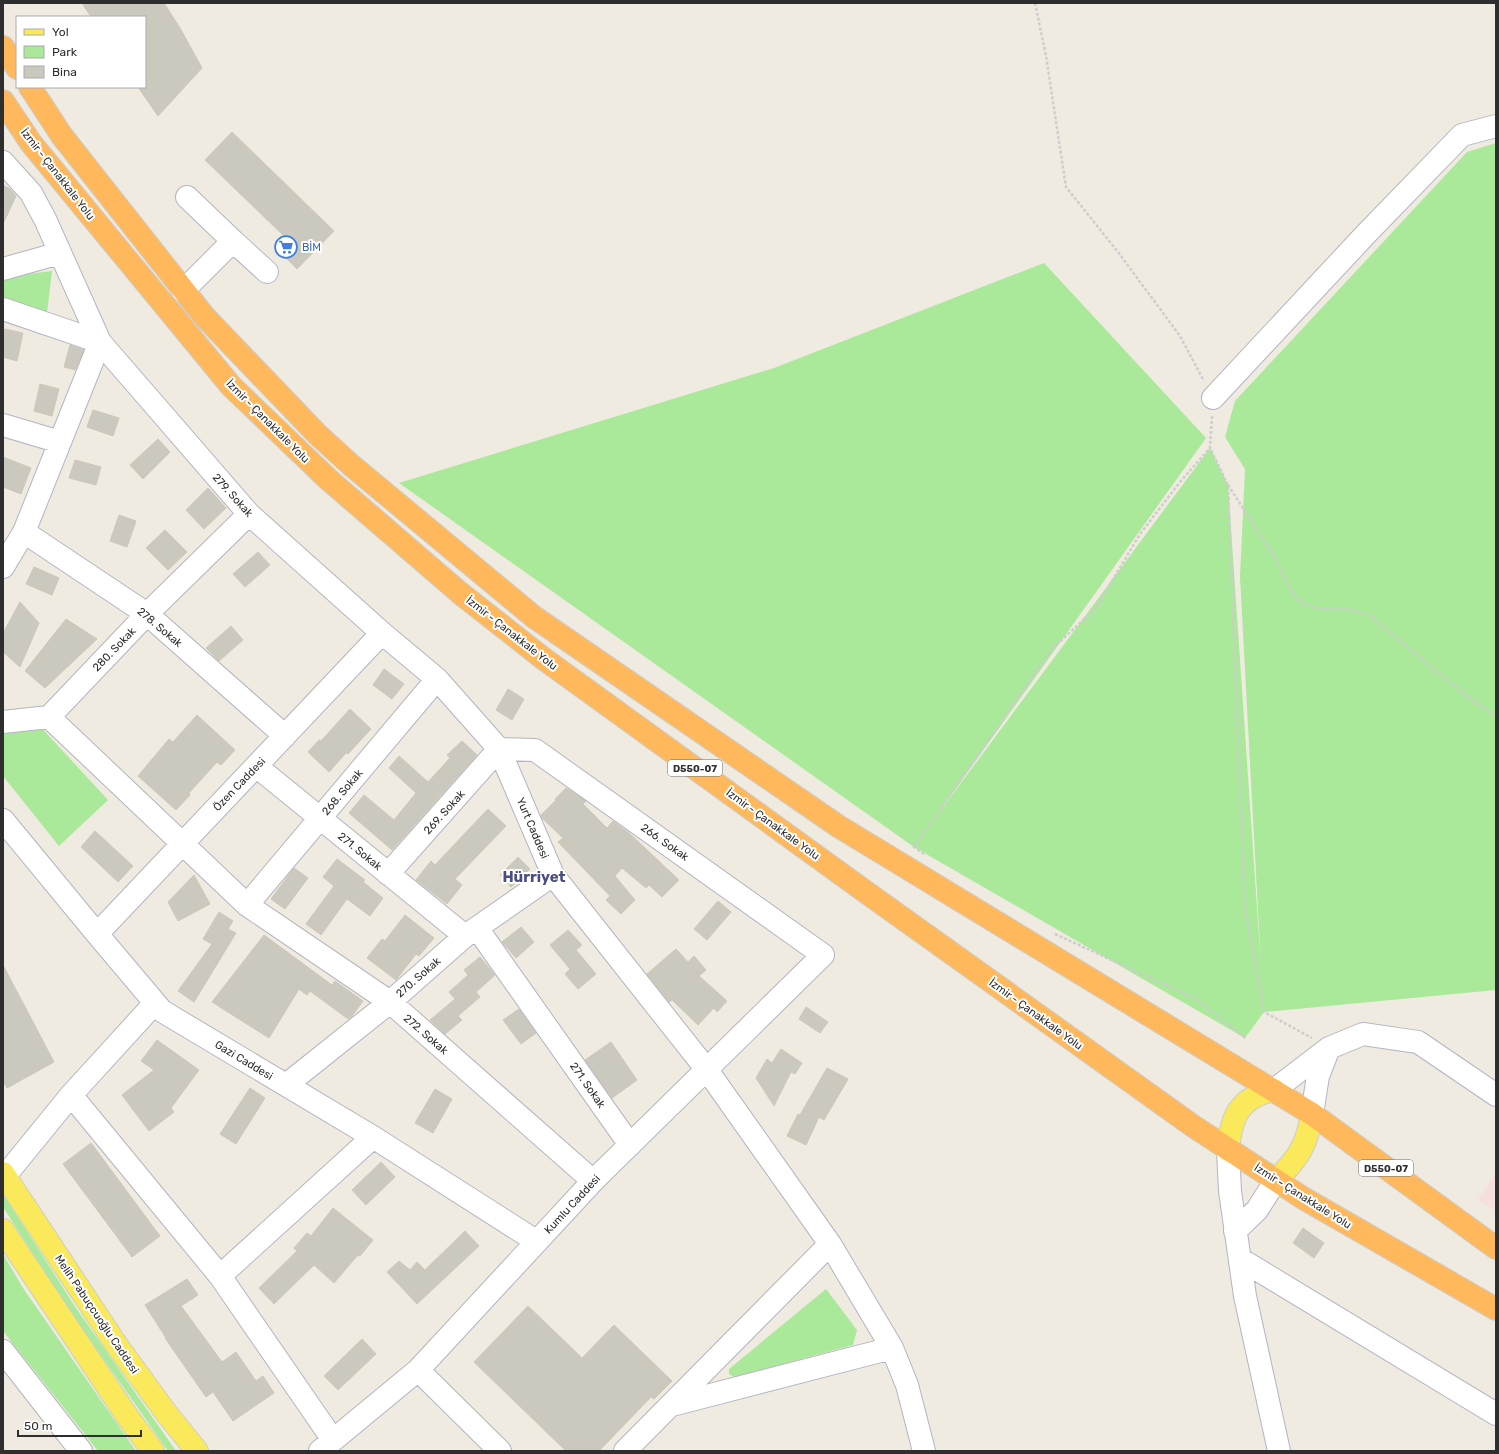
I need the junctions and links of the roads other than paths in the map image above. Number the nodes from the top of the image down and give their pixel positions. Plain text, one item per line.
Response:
1 (3, 47) edge
2 (16, 66) edge
3 (31, 88) edge
4 (3, 101) edge
5 (1496, 126) edge
6 (3, 162) edge
7 (187, 197) dead end
8 (233, 241) junction
9 (60, 253) junction
10 (3, 269) edge
11 (267, 272) dead end
12 (183, 291) junction
13 (3, 309) edge
14 (100, 342) junction
15 (1213, 398) road end
16 (3, 425) edge
17 (60, 442) junction
18 (249, 514) junction
19 (24, 532) junction
20 (3, 567) edge
21 (147, 614) junction
22 (382, 633) junction
23 (437, 679) junction
24 (49, 717) junction
25 (3, 722) edge
26 (285, 736) junction
27 (500, 749) junction
28 (256, 766) junction
29 (319, 818) junction
30 (3, 820) edge
31 (182, 844) junction
32 (388, 874) junction
33 (553, 875) junction
34 (247, 905) junction
35 (471, 932) junction
36 (96, 934) junction
37 (824, 955) joint
38 (390, 1002) junction
39 (155, 1003) junction
40 (1329, 1048) junction
41 (707, 1070) junction
42 (286, 1085) junction
43 (1274, 1090) junction
44 (71, 1094) junction
45 (1496, 1095) edge
46 (1312, 1114) junction
47 (373, 1137) junction
48 (630, 1145) junction
49 (1228, 1150) junction
50 (4, 1175) edge
51 (1276, 1180) junction
52 (593, 1181) junction
53 (3, 1230) edge
54 (1235, 1231) junction
55 (536, 1241) junction
56 (830, 1244) junction
57 (1496, 1248) edge
58 (1240, 1259) junction
59 (220, 1276) junction
60 (1496, 1309) edge
61 (892, 1348) junction
62 (3, 1351) edge
63 (418, 1370) junction
64 (672, 1405) junction
65 (1496, 1414) edge
66 (327, 1445) edge
67 (81, 1451) edge
68 (153, 1451) edge
69 (197, 1451) edge
70 (500, 1451) edge
71 (625, 1451) edge
72 (924, 1451) edge
73 (1279, 1451) edge

1 - 2 highway
3 - 12 highway, D550-07
4 - 49 highway, İzmir - Çanakkale Yolu / D550-07
5 - 15 street
6 - 9 street
7 - 8 street
8 - 11 street
8 - 12 street
9 - 10 street
9 - 14 street
12 - 43 highway, D550-07
13 - 14 street
14 - 17 street
14 - 18 street, 279. Sokak
16 - 17 street
17 - 19 street
18 - 21 street, 280. Sokak
18 - 22 street, 279. Sokak
19 - 20 street
19 - 21 street, 278. Sokak
21 - 24 street, 280. Sokak
21 - 26 street, 278. Sokak
22 - 23 street, Yurt Caddesi
22 - 26 street, Özen Caddesi
23 - 27 street, Yurt Caddesi
23 - 29 street, 268. Sokak
24 - 25 street
24 - 31 street, 272. Sokak
26 - 28 street, Özen Caddesi
27 - 32 street, 269. Sokak
27 - 33 street, Yurt Caddesi
27 - 37 street, 266. Sokak
28 - 29 street, 271. Sokak
28 - 31 street, Özen Caddesi
29 - 32 street, 271. Sokak
29 - 34 street, 268. Sokak
30 - 36 street, Gazi Caddesi
31 - 34 street, 272. Sokak
31 - 36 street, Özen Caddesi
32 - 35 street, 271. Sokak
33 - 35 street, 270. Sokak
33 - 41 street, Yurt Caddesi
34 - 38 street, 272. Sokak
35 - 38 street, 270. Sokak
35 - 48 street, 271. Sokak
36 - 39 street, Gazi Caddesi
37 - 41 street, Kumlu Caddesi
38 - 42 street, 270. Sokak
38 - 52 street, 272. Sokak
39 - 42 street, Gazi Caddesi
39 - 44 street
40 - 43 street
40 - 45 street
40 - 46 street
41 - 48 street, Kumlu Caddesi
41 - 56 street, Yurt Caddesi
42 - 47 street, Gazi Caddesi
43 - 46 highway, D550-07
43 - 49 main road
44 - 50 street
44 - 59 street
46 - 51 main road
46 - 57 highway, D550-07
47 - 55 street, Gazi Caddesi
47 - 59 street
48 - 52 street, Kumlu Caddesi
49 - 51 highway, İzmir - Çanakkale Yolu / D550-07
49 - 54 street
50 - 69 main road, Melih Pabuçcuoğlu Caddesi
51 - 54 street
51 - 60 highway, İzmir - Çanakkale Yolu / D550-07
52 - 55 street, Kumlu Caddesi
53 - 68 main road
54 - 58 street
55 - 63 street, Kumlu Caddesi
56 - 61 street, Yurt Caddesi
56 - 64 street
58 - 65 street
58 - 73 street
59 - 66 street
61 - 64 street
61 - 72 street, Yurt Caddesi
62 - 67 street
63 - 66 street, Kumlu Caddesi
63 - 70 street
64 - 71 street

